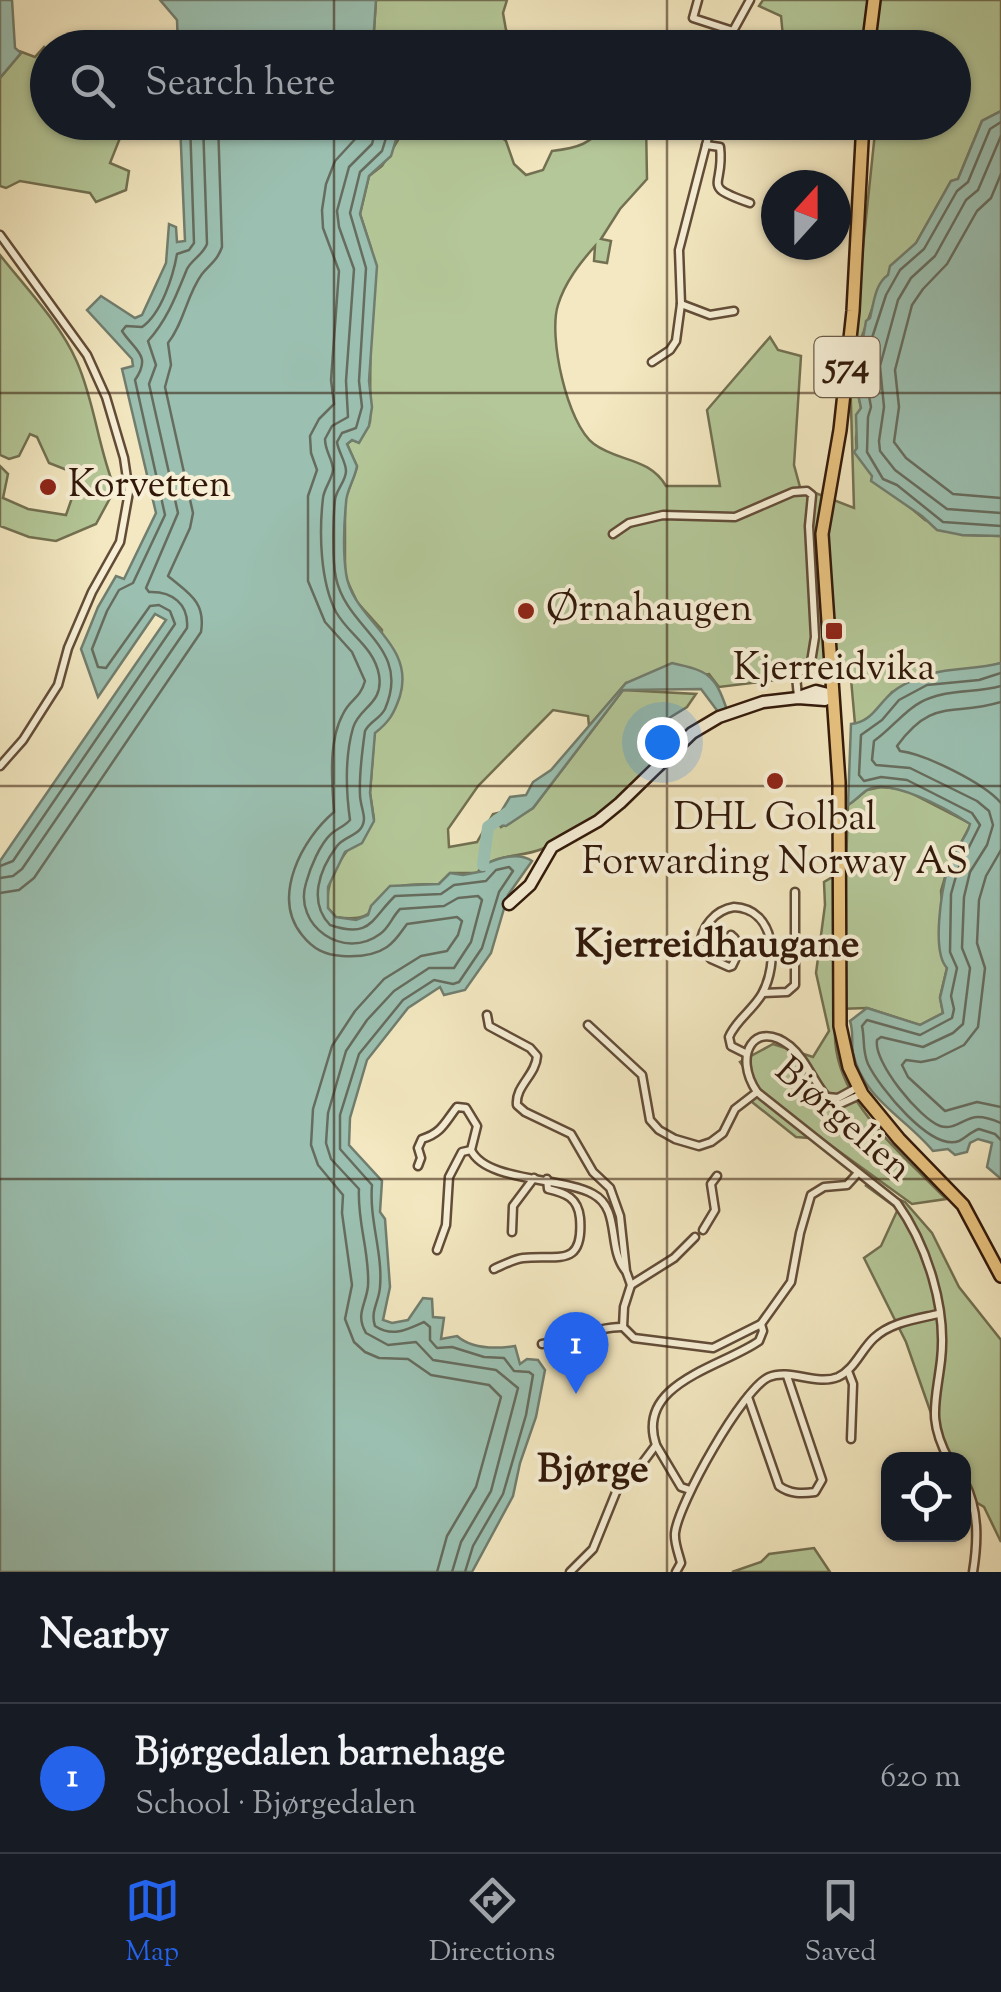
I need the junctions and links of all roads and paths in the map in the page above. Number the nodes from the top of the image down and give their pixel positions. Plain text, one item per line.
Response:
1 (698, 0) edge
2 (750, 0) edge
3 (871, 0) edge
4 (731, 30) edge
5 (735, 30) edge
6 (868, 30) edge
7 (707, 140) edge
8 (861, 140) edge
9 (706, 145) junction
10 (750, 203) dead end
11 (0, 235) edge
12 (681, 304) junction
13 (734, 311) dead end
14 (652, 362) dead end
15 (613, 534) dead end
16 (827, 695) junction
17 (798, 698) junction
18 (0, 766) edge
19 (795, 892) dead end
20 (510, 904) dead end
21 (731, 935) dead end
22 (762, 993) junction
23 (486, 1015) dead end
24 (588, 1025) dead end
25 (746, 1053) junction
26 (860, 1091) junction
27 (757, 1092) junction
28 (471, 1150) junction
29 (418, 1166) dead end
30 (856, 1174) junction
31 (717, 1176) dead end
32 (534, 1178) junction
33 (546, 1180) junction
34 (704, 1230) dead end
35 (512, 1232) dead end
36 (695, 1236) dead end
37 (437, 1250) dead end
38 (494, 1269) dead end
39 (626, 1271) junction
40 (1001, 1275) edge
41 (631, 1286) junction
42 (938, 1314) junction
43 (762, 1324) junction
44 (623, 1326) junction
45 (542, 1344) dead end
46 (848, 1371) junction
47 (787, 1376) junction
48 (748, 1397) junction
49 (851, 1440) dead end
50 (656, 1445) junction
51 (945, 1452) edge
52 (690, 1490) junction
53 (971, 1494) edge
54 (570, 1572) edge
55 (676, 1572) edge
56 (972, 1572) edge

1 - 4 street
2 - 5 street
3 - 6 main road
7 - 9 street
8 - 16 main road, 574
9 - 10 street
9 - 12 street
11 - 18 street
12 - 13 street
12 - 14 street
15 - 17 street
16 - 17 street
16 - 26 main road, 574
17 - 20 street
19 - 22 street, Bjørgelien
21 - 22 street
22 - 25 street, Bjørgelien
23 - 39 street
24 - 27 street
25 - 26 street, Bjørgelien
25 - 27 street, Bjørgelien
26 - 40 main road, 574
27 - 30 street, Bjørgelien
28 - 29 street
28 - 32 street
28 - 37 street
30 - 42 street, Bjørgelien
30 - 43 street
31 - 34 street
32 - 33 street
32 - 35 street
33 - 38 street
33 - 39 street
36 - 41 street
39 - 41 street
41 - 44 street
42 - 46 street
42 - 51 street, Bjørgelien
43 - 44 street
43 - 50 street
44 - 45 street
46 - 47 street
46 - 49 street
47 - 48 street
47 - 48 street
48 - 52 street
50 - 52 street
50 - 54 street
52 - 55 street
53 - 56 street

